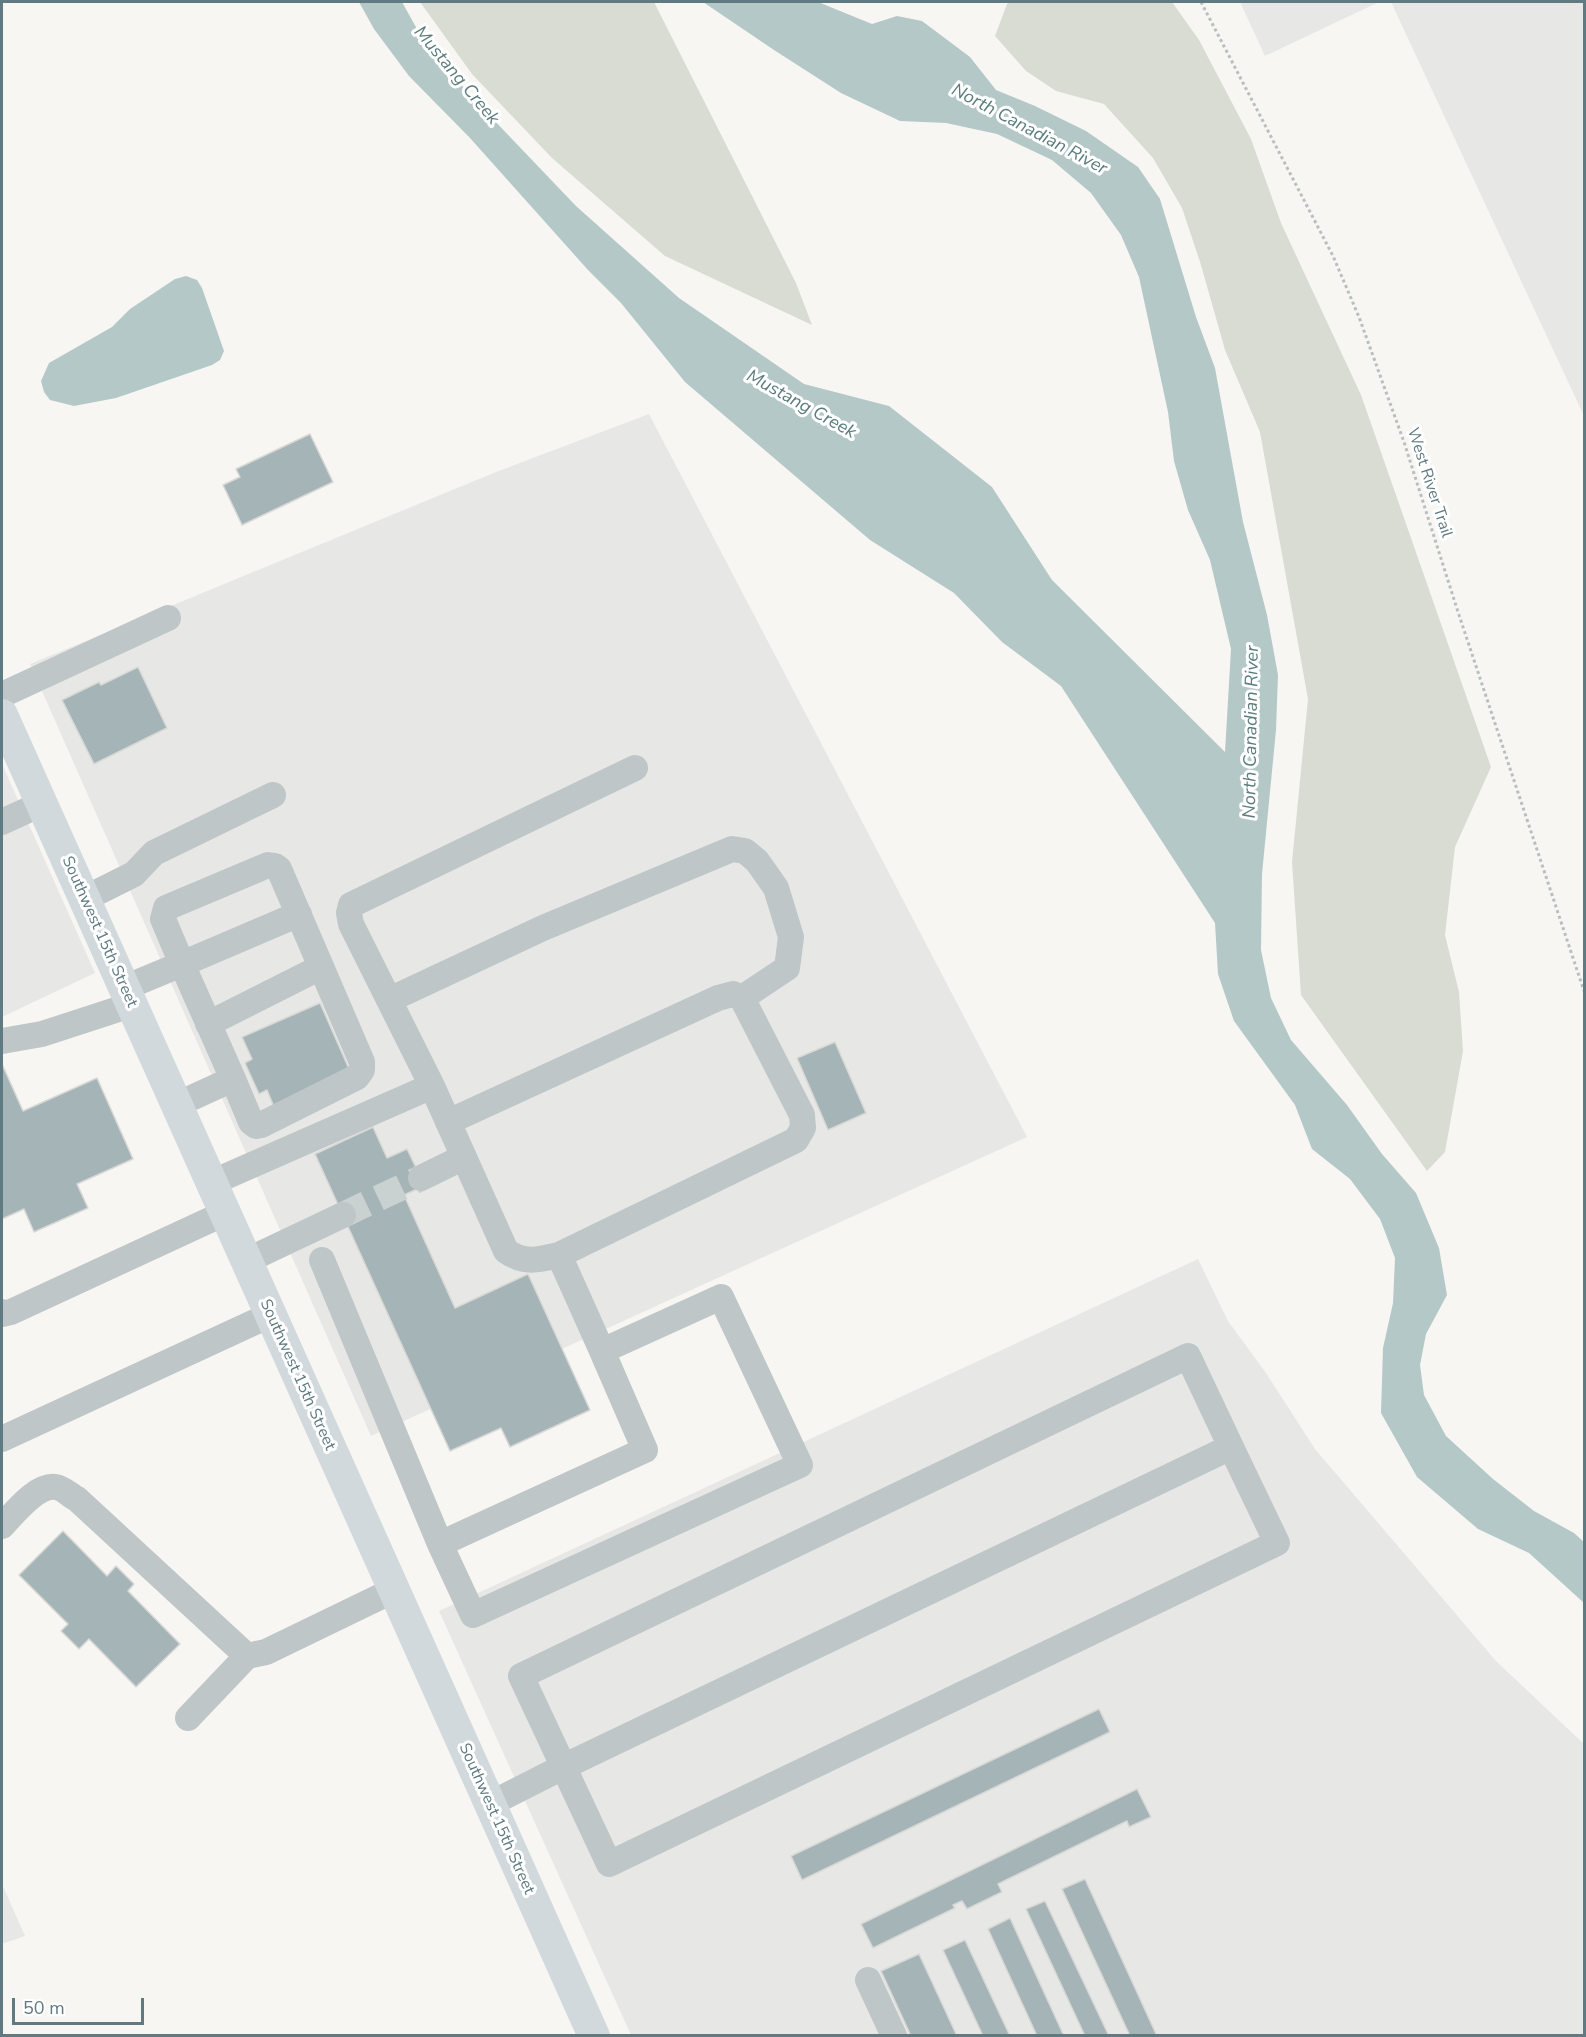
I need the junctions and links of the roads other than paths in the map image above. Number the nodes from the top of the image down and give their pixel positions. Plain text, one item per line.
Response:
1 (168, 618) dead end
2 (2, 695) edge
3 (2, 715) edge
4 (635, 768) dead end
5 (273, 795) dead end
6 (41, 804) junction
7 (2, 822) edge
8 (84, 899) junction
9 (298, 914) junction
10 (182, 964) junction
11 (321, 967) junction
12 (128, 997) junction
13 (742, 998) junction
14 (388, 999) junction
15 (208, 1024) junction
16 (2, 1041) edge
17 (233, 1079) junction
18 (432, 1086) junction
19 (176, 1105) junction
20 (448, 1122) junction
21 (464, 1157) junction
22 (421, 1178) tunnel mouth
23 (211, 1183) junction
24 (225, 1213) junction
25 (343, 1215) tunnel mouth
26 (559, 1255) junction
27 (322, 1260) dead end
28 (246, 1261) junction
29 (2, 1312) edge
30 (270, 1315) junction
31 (602, 1351) junction
32 (2, 1439) edge
33 (1231, 1447) junction
34 (2, 1526) edge
35 (440, 1544) junction
36 (394, 1590) junction
37 (247, 1656) junction
38 (188, 1718) dead end
39 (563, 1767) junction
40 (490, 1804) junction
41 (868, 1980) dead end
42 (594, 2036) edge
43 (894, 2036) edge

1 - 2 lane
3 - 6 main road, Southwest 15th Street
4 - 14 lane
5 - 8 lane
6 - 7 lane
6 - 8 main road, Southwest 15th Street
8 - 12 main road, Southwest 15th Street
9 - 10 lane
9 - 10 lane
9 - 11 lane
10 - 12 lane
10 - 15 lane
11 - 15 lane
11 - 17 lane
12 - 16 lane
12 - 19 main road, Southwest 15th Street
13 - 14 lane
13 - 20 lane
13 - 26 lane
14 - 18 lane
15 - 17 lane
17 - 19 lane
18 - 20 lane
18 - 23 lane
19 - 23 main road, Southwest 15th Street
20 - 21 lane
21 - 22 lane
21 - 26 lane
23 - 24 main road, Southwest 15th Street
24 - 28 main road, Southwest 15th Street
24 - 29 lane
25 - 28 lane
26 - 31 lane
27 - 35 lane
28 - 30 main road, Southwest 15th Street
30 - 32 lane
30 - 36 main road, Southwest 15th Street
31 - 35 lane
31 - 35 lane
33 - 39 lane
33 - 39 lane
33 - 39 lane
34 - 37 lane
36 - 37 lane
36 - 40 main road, Southwest 15th Street
37 - 38 lane
39 - 40 lane
40 - 42 main road, Southwest 15th Street
41 - 43 lane

